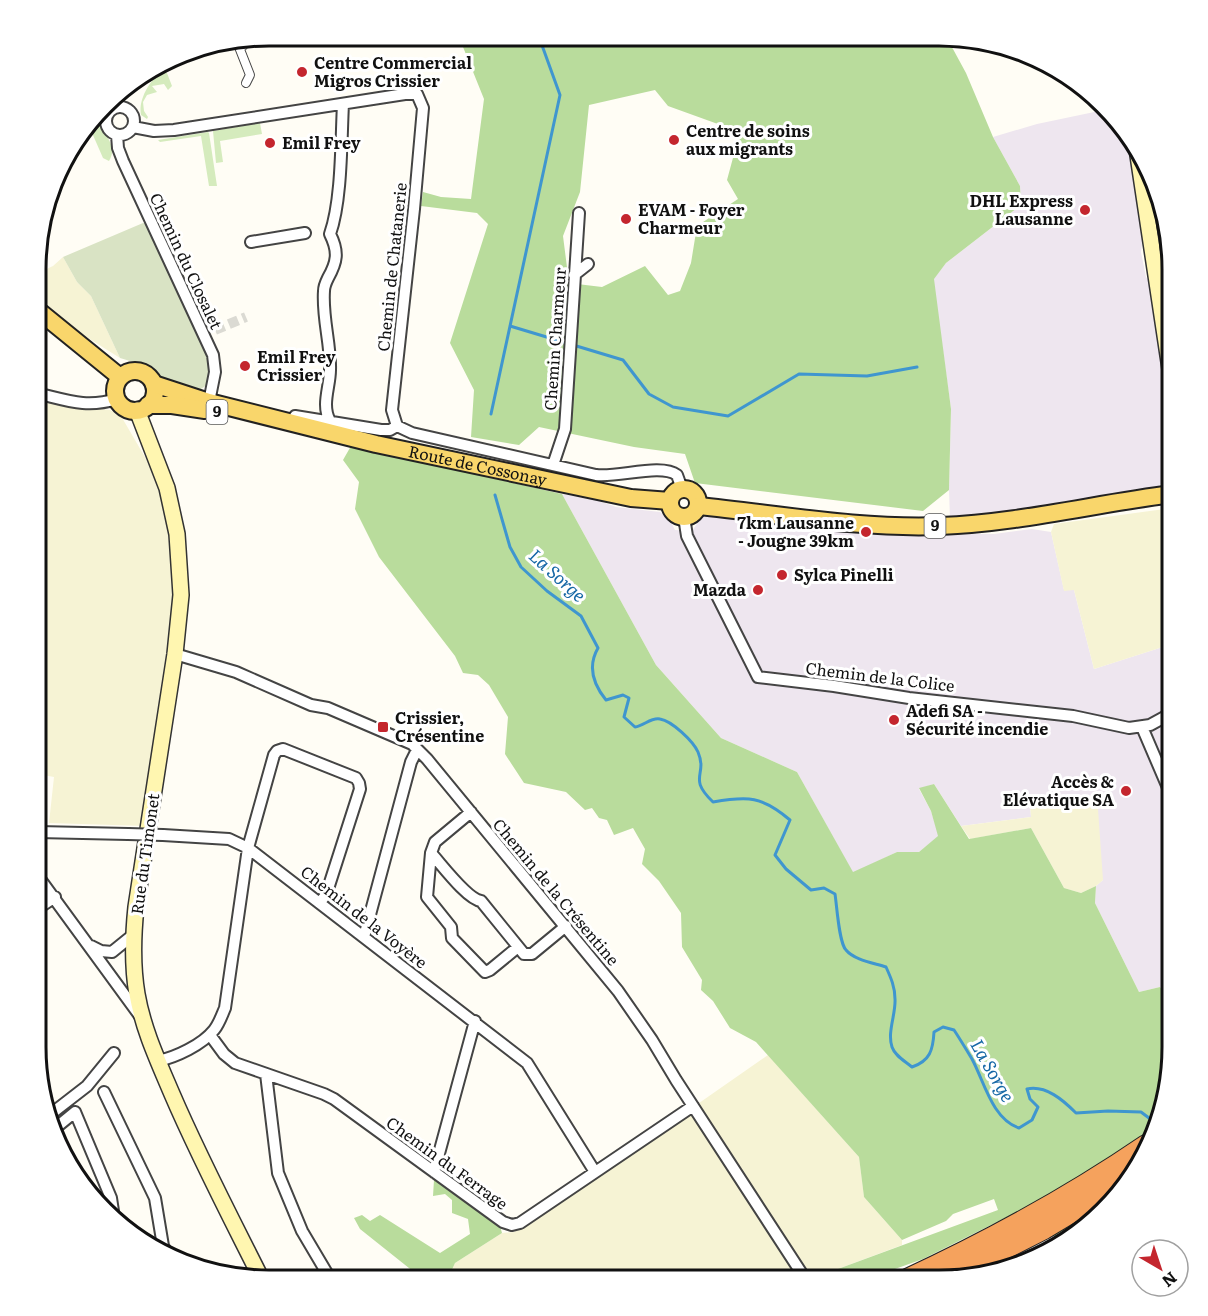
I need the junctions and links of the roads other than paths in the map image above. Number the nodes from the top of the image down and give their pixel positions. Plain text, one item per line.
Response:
1 (239, 48) edge
2 (246, 83) dead end
3 (343, 104) junction
4 (116, 108) edge
5 (106, 118) edge
6 (133, 127) junction
7 (117, 135) junction
8 (1141, 175) edge
9 (579, 213) dead end
10 (305, 233) dead end
11 (251, 242) dead end
12 (588, 264) dead end
13 (574, 275) junction
14 (1162, 315) edge
15 (46, 317) edge
16 (215, 330) tunnel mouth
17 (203, 334) junction
18 (120, 377) junction
19 (154, 384) junction
20 (46, 396) edge
21 (117, 399) junction
22 (209, 402) junction
23 (143, 408) junction
24 (290, 419) junction
25 (330, 421) junction
26 (397, 426) junction
27 (553, 465) junction
28 (676, 495) junction
29 (1162, 497) edge
30 (698, 506) junction
31 (684, 517) junction
32 (175, 654) junction
33 (1162, 718) edge
34 (1142, 727) junction
35 (417, 750) junction
36 (1162, 774) edge
37 (471, 812) junction
38 (46, 832) edge
39 (248, 848) junction
40 (431, 853) junction
41 (46, 886) edge
42 (55, 897) junction
43 (320, 902) junction
44 (46, 903) edge
45 (566, 926) junction
46 (133, 935) junction
47 (364, 937) junction
48 (89, 945) junction
49 (518, 947) junction
50 (143, 1019) junction
51 (475, 1022) junction
52 (210, 1035) junction
53 (114, 1053) dead end
54 (158, 1061) junction
55 (266, 1074) junction
56 (104, 1092) dead end
57 (693, 1106) junction
58 (56, 1110) edge
59 (60, 1124) edge
60 (1135, 1152) edge
61 (434, 1172) junction
62 (595, 1172) junction
63 (1109, 1190) edge
64 (112, 1204) edge
65 (162, 1242) edge
66 (967, 1268) edge
67 (256, 1269) edge
68 (325, 1270) edge
69 (800, 1270) edge
70 (925, 1270) edge

1 - 2 street
3 - 6 street, Chemin de Chatanerie
3 - 25 street
3 - 26 street, Chemin de Chatanerie
4 - 6 street
5 - 7 street
6 - 7 street
7 - 17 street, Chemin du Closalet
8 - 14 main road
9 - 13 street, Chemin Charmeur
10 - 11 street
12 - 13 street
13 - 27 street, Chemin Charmeur
15 - 18 main road
16 - 17 street
17 - 22 street, Chemin du Closalet
18 - 19 main road, 9
18 - 21 main road
19 - 22 main road, Route de Cossonay / 9
19 - 23 main road
20 - 21 street
21 - 23 main road, 9
22 - 24 main road, Route de Cossonay / 9
23 - 24 main road, Route de Cossonay / 9
23 - 32 main road, Rue du Timonet
24 - 25 street
24 - 28 main road, Route de Cossonay / 9
25 - 26 street
26 - 27 street
27 - 28 street
28 - 30 main road
28 - 31 main road
29 - 30 main road, 9
30 - 31 main road
31 - 34 street, Chemin de la Colice
32 - 35 street, Chemin de la Crésentine
32 - 46 main road, Rue du Timonet
33 - 34 street, Chemin de la Colice
34 - 36 street
35 - 37 street, Chemin de la Crésentine
35 - 47 street
37 - 40 street
37 - 45 street, Chemin de la Crésentine
38 - 39 street, Chemin de la Voyère, bridge
39 - 43 street, Chemin de la Voyère
39 - 43 street
39 - 52 street
40 - 49 street
40 - 49 street
41 - 42 street
42 - 44 street
42 - 48 street
43 - 47 street, Chemin de la Voyère
45 - 49 street
45 - 57 street, Chemin de la Crésentine
46 - 48 street
46 - 50 main road, Rue du Timonet
47 - 51 street, Chemin de la Voyère
48 - 50 street
50 - 54 main road, Rue du Timonet
51 - 61 street
51 - 62 street, Chemin de la Voyère
52 - 54 street
52 - 55 street, Chemin du Ferrage
53 - 58 street
54 - 67 main road, Rue du Timonet
55 - 61 street, Chemin du Ferrage
55 - 68 street
56 - 65 street
57 - 62 street, Chemin du Ferrage
57 - 69 street, Chemin de la Crésentine
59 - 64 street
60 - 70 highway
61 - 62 street, Chemin du Ferrage
63 - 66 highway

